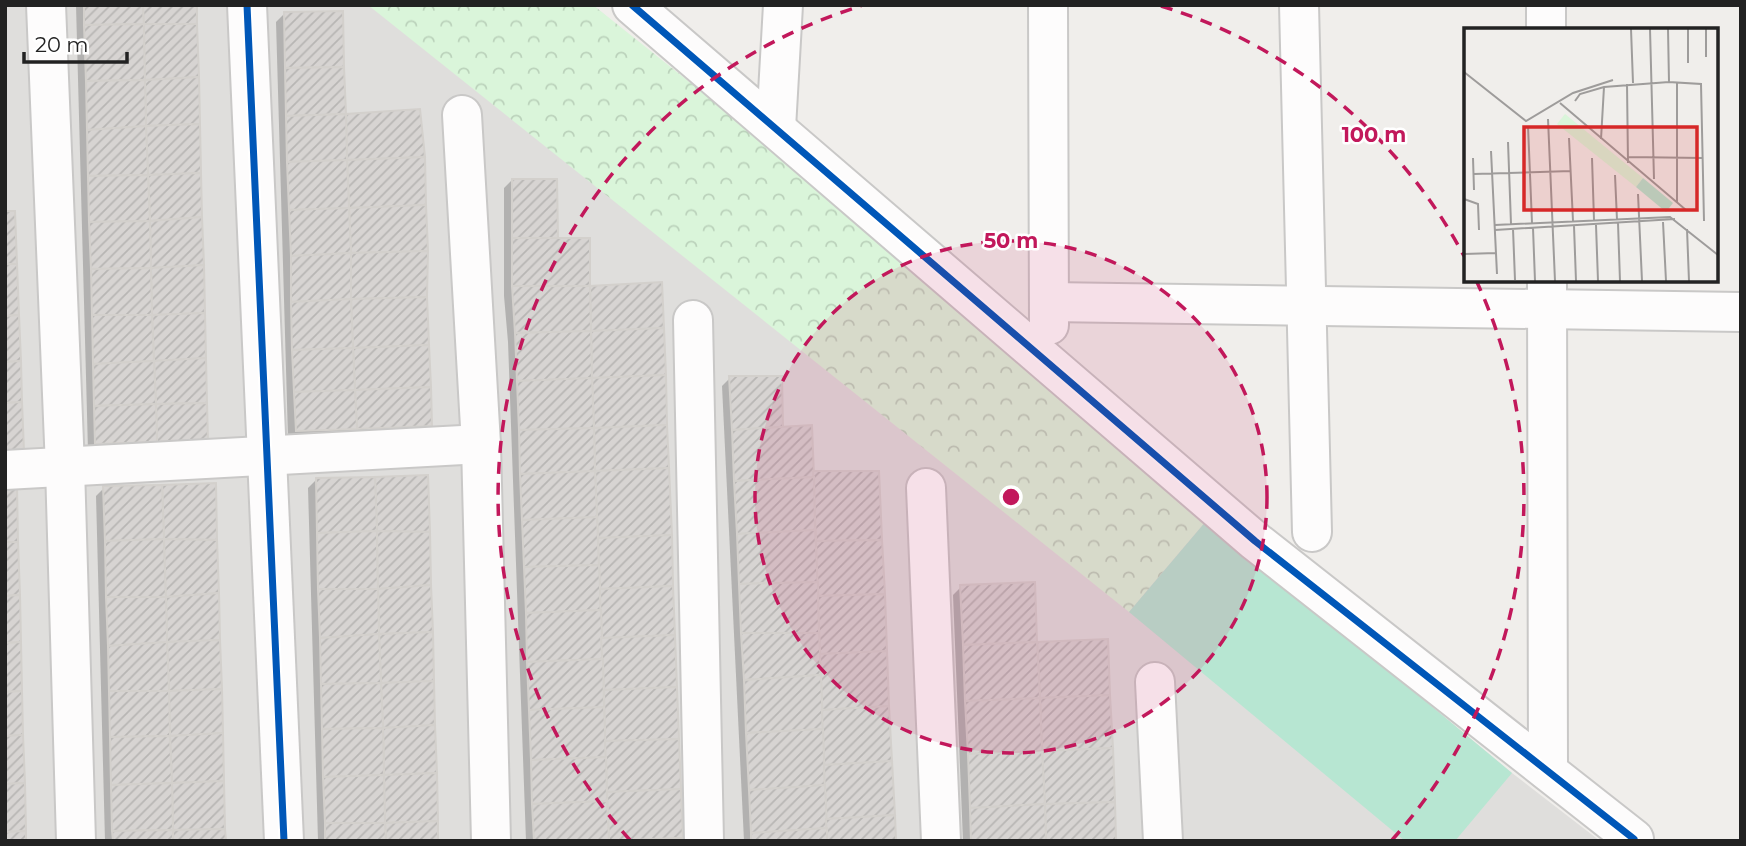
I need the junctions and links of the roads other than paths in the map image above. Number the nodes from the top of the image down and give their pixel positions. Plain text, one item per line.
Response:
1 (46, 5) edge
2 (247, 5) edge
3 (632, 5) edge
4 (783, 5) edge
5 (1048, 5) edge
6 (1299, 5) edge
7 (1546, 5) edge
8 (1546, 28) edge
9 (462, 115) dead end
10 (776, 128) junction
11 (1547, 295) edge
12 (1049, 302) junction
13 (1306, 306) junction
14 (1741, 312) edge
15 (693, 320) dead end
16 (1049, 364) junction
17 (481, 444) junction
18 (268, 454) junction
19 (65, 467) junction
20 (5, 470) edge
21 (926, 488) dead end
22 (1312, 532) dead end
23 (1155, 682) dead end
24 (1548, 771) junction
25 (1634, 839) dead end
26 (76, 841) edge
27 (284, 841) edge
28 (491, 841) edge
29 (704, 841) edge
30 (940, 841) edge
31 (1163, 841) edge

1 - 19 street
2 - 18 street
3 - 10 street
4 - 10 street
5 - 12 street
6 - 13 street
7 - 8 street
9 - 17 street
10 - 16 street
11 - 13 street
11 - 14 street
11 - 24 street
12 - 13 street
12 - 16 street
13 - 22 street
15 - 29 street
16 - 24 street
17 - 18 street
17 - 28 street
18 - 19 street
18 - 27 street
19 - 20 street
19 - 26 street
21 - 30 street
23 - 31 street
24 - 25 street

